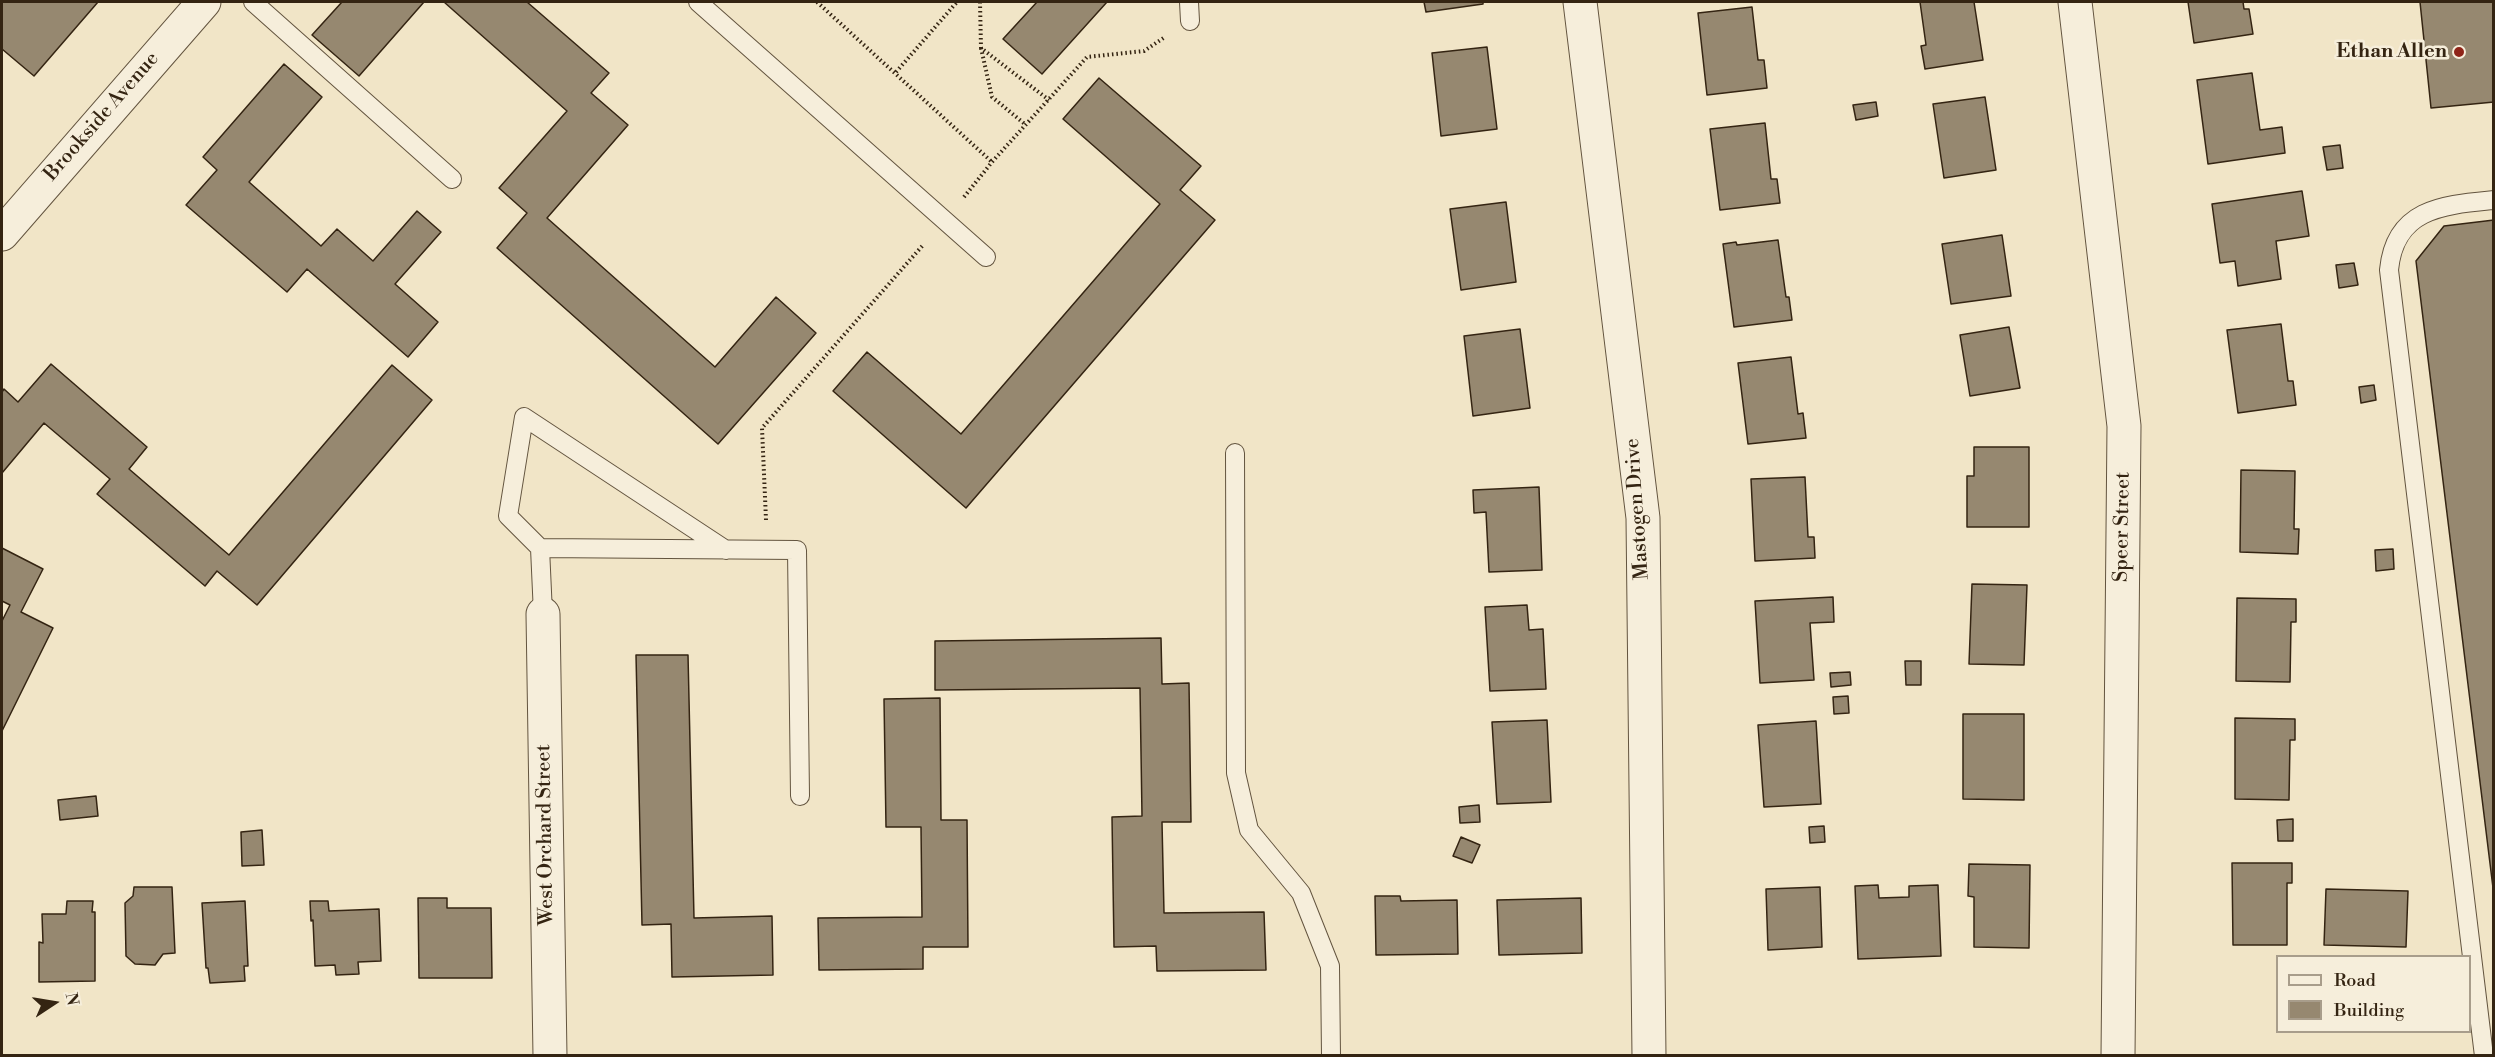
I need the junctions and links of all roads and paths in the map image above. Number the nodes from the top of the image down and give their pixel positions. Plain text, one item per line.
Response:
1 (204, 2) edge
2 (253, 2) edge
3 (698, 2) edge
4 (817, 2) edge
5 (957, 2) edge
6 (980, 2) edge
7 (1189, 2) edge
8 (1580, 2) edge
9 (2075, 2) edge
10 (823, 3) edge
11 (1190, 21) dead end
12 (981, 48) junction
13 (896, 72) junction
14 (1049, 100) dead end
15 (1026, 126) dead end
16 (992, 162) dead end
17 (452, 179) dead end
18 (2493, 200) edge
19 (2, 234) edge
20 (986, 257) dead end
21 (1235, 453) dead end
22 (540, 548) junction
23 (726, 550) junction
24 (543, 614) joint
25 (800, 796) dead end
26 (550, 1056) edge
27 (1331, 1056) edge
28 (1649, 1056) edge
29 (2118, 1056) edge
30 (2484, 1056) edge

1 - 19 street, Brookside Avenue
2 - 17 lane
3 - 20 lane
4 - 10 path
5 - 13 path
6 - 12 path
7 - 11 lane
8 - 28 street, Mastogen Drive
9 - 29 street, Speer Street
10 - 13 path
12 - 14 path
12 - 15 path
13 - 16 path
18 - 30 lane
21 - 27 lane
22 - 23 lane
22 - 23 lane
22 - 24 lane
23 - 25 lane
24 - 26 street, West Orchard Street

